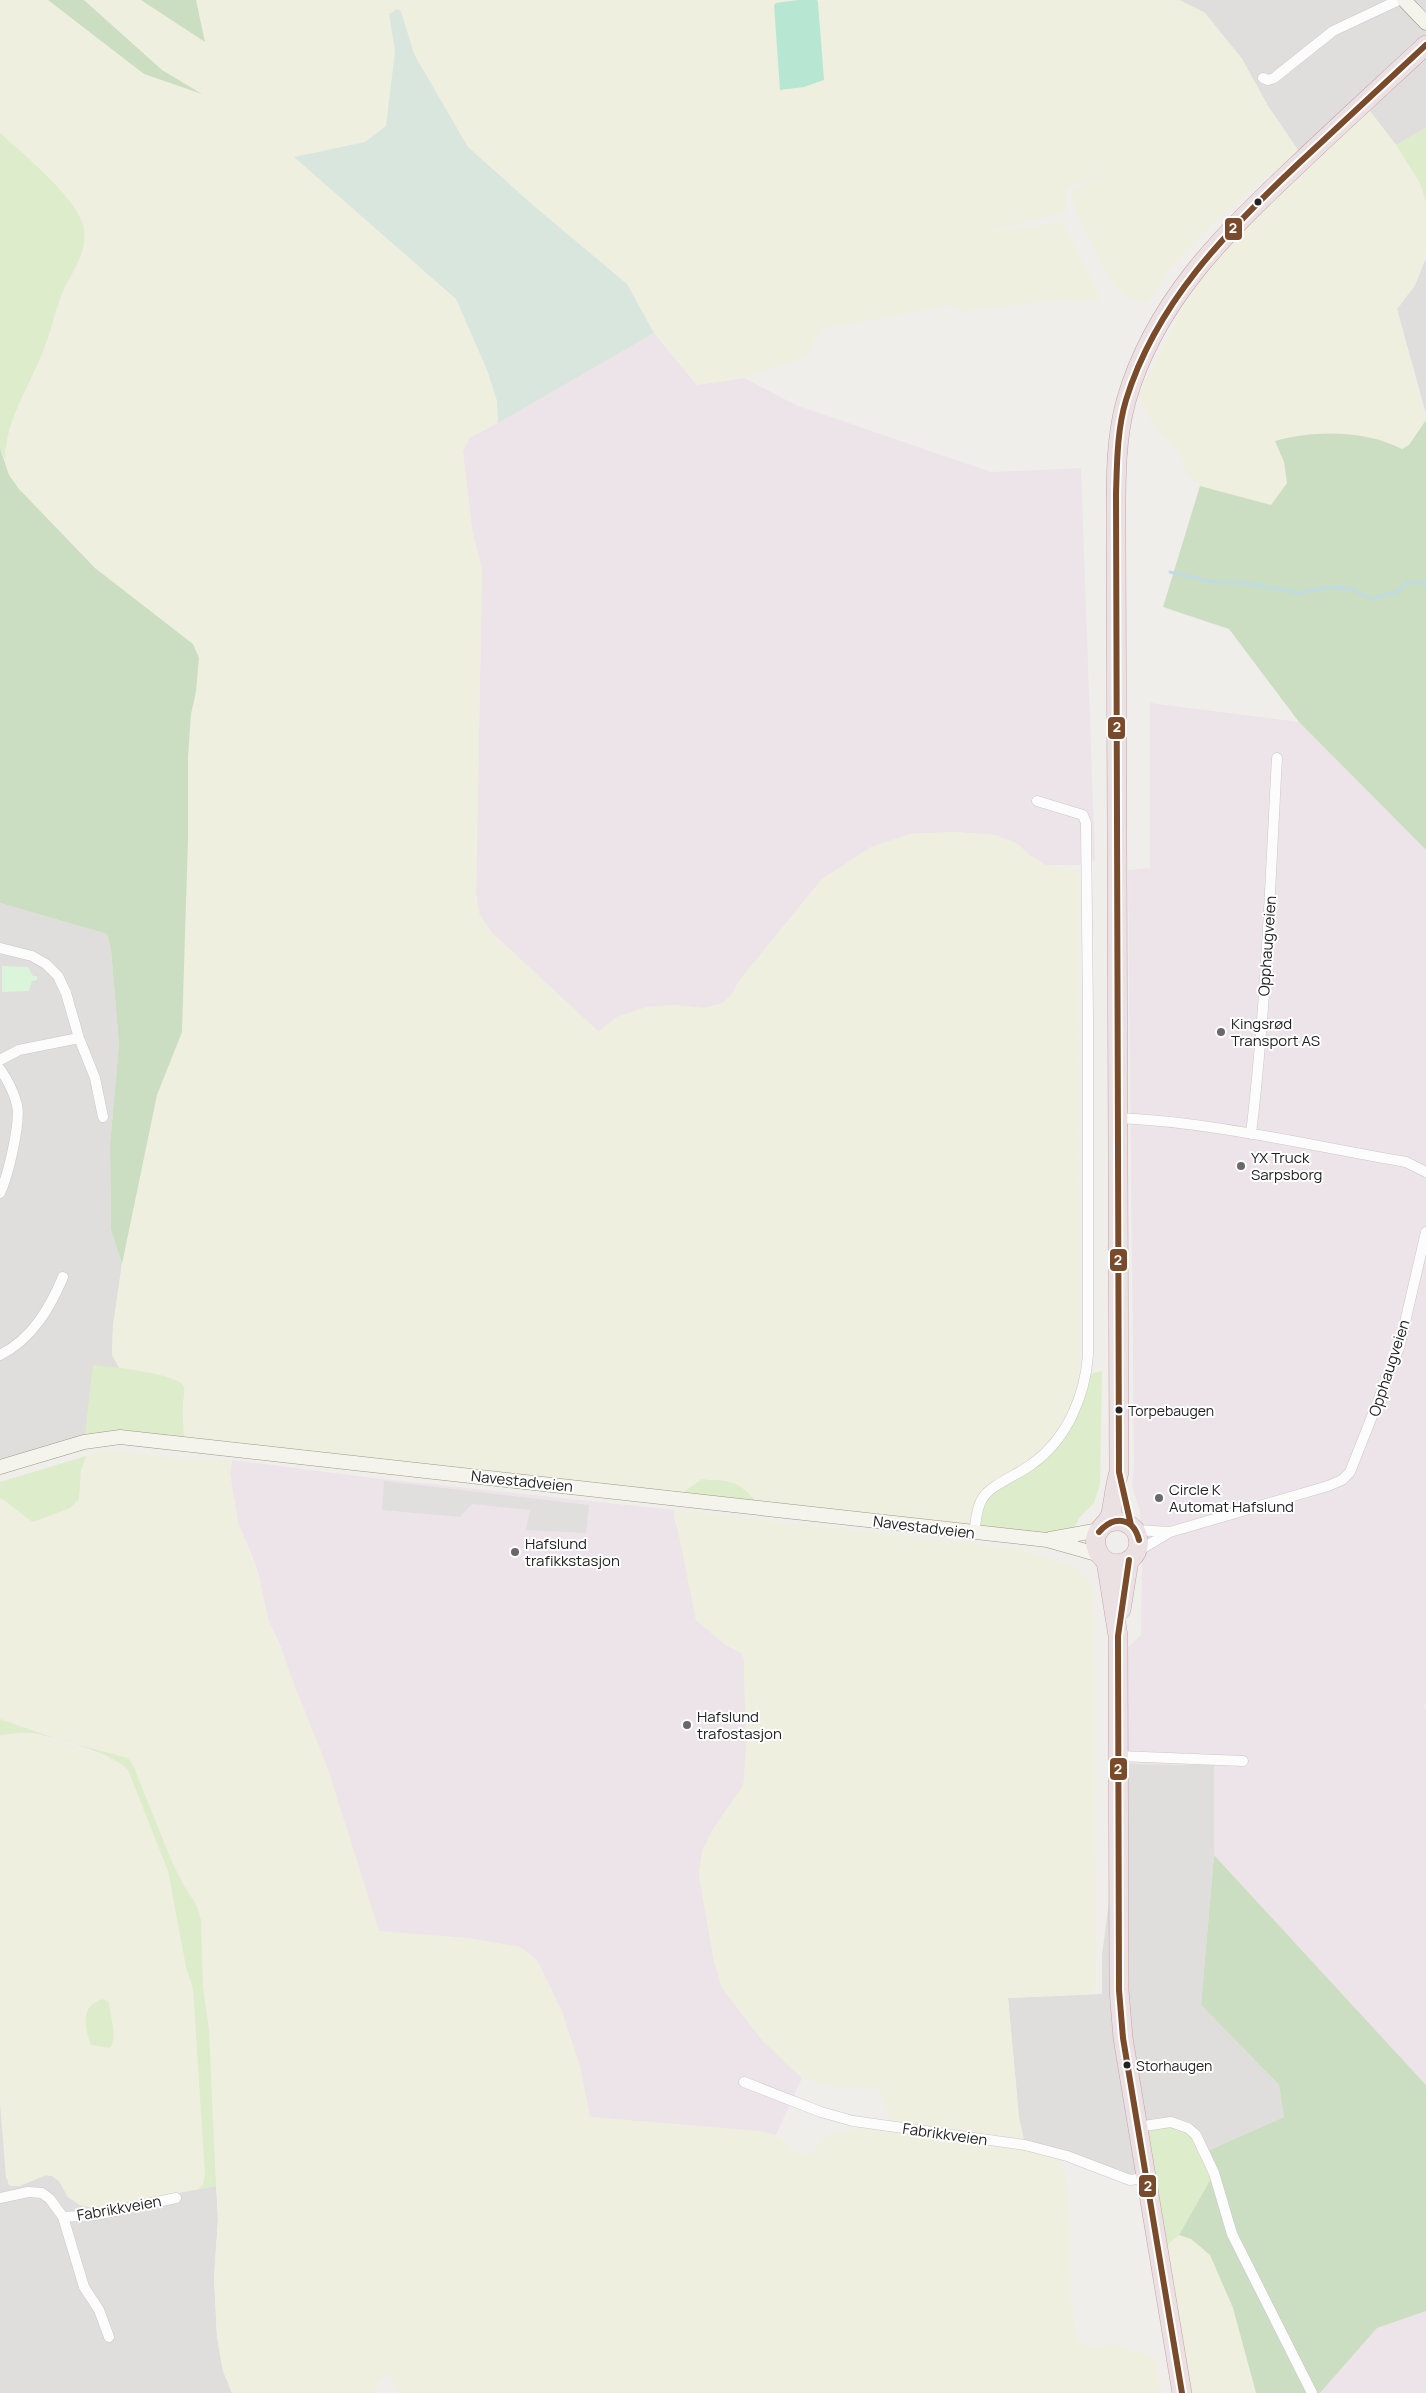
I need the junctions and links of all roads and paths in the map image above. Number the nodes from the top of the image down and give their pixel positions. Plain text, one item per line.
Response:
1 (1399, 0) edge
2 (1404, 0) edge
3 (1426, 23) edge
4 (1426, 45) edge
5 (1263, 78) dead end
6 (1277, 758) dead end
7 (1037, 801) dead end
8 (0, 948) edge
9 (79, 1038) junction
10 (0, 1060) edge
11 (0, 1069) edge
12 (103, 1117) dead end
13 (1118, 1118) junction
14 (1251, 1134) junction
15 (1426, 1172) edge
16 (0, 1193) edge
17 (1426, 1232) edge
18 (64, 1277) dead end
19 (0, 1355) edge
20 (0, 1467) edge
21 (1119, 1472) junction
22 (1103, 1527) junction
23 (1133, 1527) junction
24 (1170, 1532) junction
25 (974, 1533) junction
26 (1046, 1540) junction
27 (1133, 1556) junction
28 (1103, 1558) junction
29 (1118, 1636) junction
30 (1118, 1756) junction
31 (1243, 1761) dead end
32 (744, 2082) dead end
33 (1137, 2127) junction
34 (1146, 2178) junction
35 (0, 2198) edge
36 (176, 2198) dead end
37 (63, 2217) junction
38 (109, 2337) dead end
39 (1182, 2393) edge
40 (1312, 2393) edge

1 - 5 street
2 - 3 street
4 - 13 highway
6 - 14 street, Opphaugveien
7 - 25 street
8 - 9 street
9 - 10 street
9 - 12 street
11 - 16 street
13 - 14 street
13 - 21 highway
14 - 15 street
17 - 24 street, Opphaugveien
18 - 19 street
20 - 25 street, Navestadveien
21 - 22 highway
21 - 23 highway
22 - 23 highway
22 - 26 street, Navestadveien
22 - 28 highway
23 - 24 street
23 - 27 highway
24 - 27 street
25 - 26 street, Navestadveien
26 - 28 street, Navestadveien
27 - 28 highway
27 - 29 highway
28 - 29 highway
29 - 30 highway
30 - 31 street
30 - 33 highway
32 - 34 street, Fabrikkveien
33 - 34 highway
33 - 40 street
34 - 39 highway
35 - 37 street, Fabrikkveien
36 - 37 street, Fabrikkveien
37 - 38 street, Fabrikkveien

